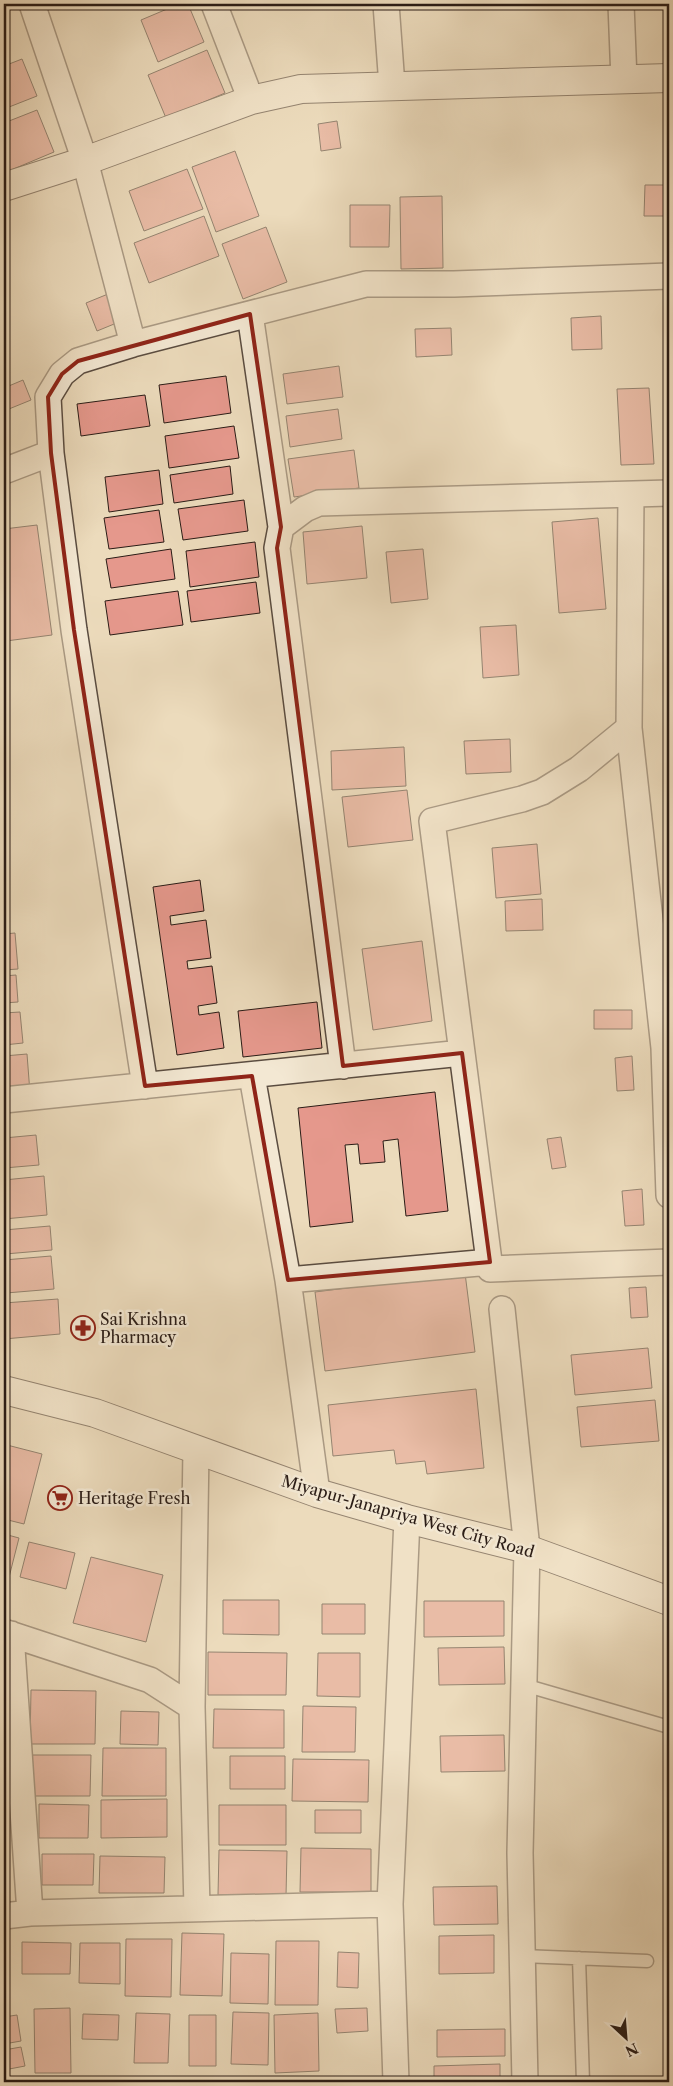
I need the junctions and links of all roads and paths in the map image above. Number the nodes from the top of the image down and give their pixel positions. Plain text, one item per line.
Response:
1 (32, 4) edge
2 (214, 4) edge
3 (386, 4) edge
4 (621, 4) edge
5 (669, 78) edge
6 (624, 80) junction
7 (392, 86) junction
8 (251, 100) junction
9 (85, 161) junction
10 (4, 187) edge
11 (669, 276) edge
12 (250, 314) junction
13 (133, 344) junction
14 (51, 453) junction
15 (4, 470) edge
16 (669, 493) edge
17 (631, 495) junction
18 (281, 527) junction
19 (629, 728) junction
20 (667, 1048) edge
21 (462, 1053) junction
22 (343, 1066) junction
23 (252, 1076) junction
24 (145, 1086) junction
25 (4, 1100) edge
26 (669, 1195) edge
27 (490, 1262) junction
28 (669, 1262) edge
29 (288, 1280) junction
30 (502, 1309) dead end
31 (4, 1390) edge
32 (196, 1449) junction
33 (317, 1493) junction
34 (407, 1519) junction
35 (527, 1549) junction
36 (669, 1601) edge
37 (7, 1633) edge
38 (524, 1685) junction
39 (192, 1708) junction
40 (669, 1727) edge
41 (390, 1904) junction
42 (197, 1908) junction
43 (30, 1913) junction
44 (4, 1916) edge
45 (522, 1956) junction
46 (579, 1958) junction
47 (647, 1961) dead end
48 (396, 2082) edge
49 (525, 2082) edge
50 (583, 2082) edge

1 - 9 street
2 - 8 street
3 - 7 street
4 - 6 street
5 - 6 street
6 - 7 street
7 - 8 street
8 - 9 street
9 - 10 street
9 - 13 street
11 - 12 street
12 - 13 street
12 - 18 street
13 - 14 street
14 - 15 street
14 - 24 street
16 - 17 street
17 - 18 street
17 - 19 street
18 - 22 street
19 - 20 street
19 - 21 street
20 - 26 street
21 - 22 street
21 - 27 street
22 - 23 street
23 - 24 street
23 - 29 street
24 - 25 street
27 - 28 street
27 - 29 street
29 - 33 street
30 - 35 street
31 - 32 street, Miyapur-Janapriya West City Road
32 - 33 street, Miyapur-Janapriya West City Road
32 - 39 street
33 - 34 street, Miyapur-Janapriya West City Road
34 - 35 street, Miyapur-Janapriya West City Road
34 - 41 street
35 - 36 street, Miyapur-Janapriya West City Road
35 - 38 street
37 - 39 street
37 - 43 street
38 - 40 lane
38 - 45 street
39 - 42 street
41 - 42 street
41 - 48 street
42 - 43 street
43 - 44 street
45 - 46 lane
45 - 49 street
46 - 47 lane
46 - 50 lane

